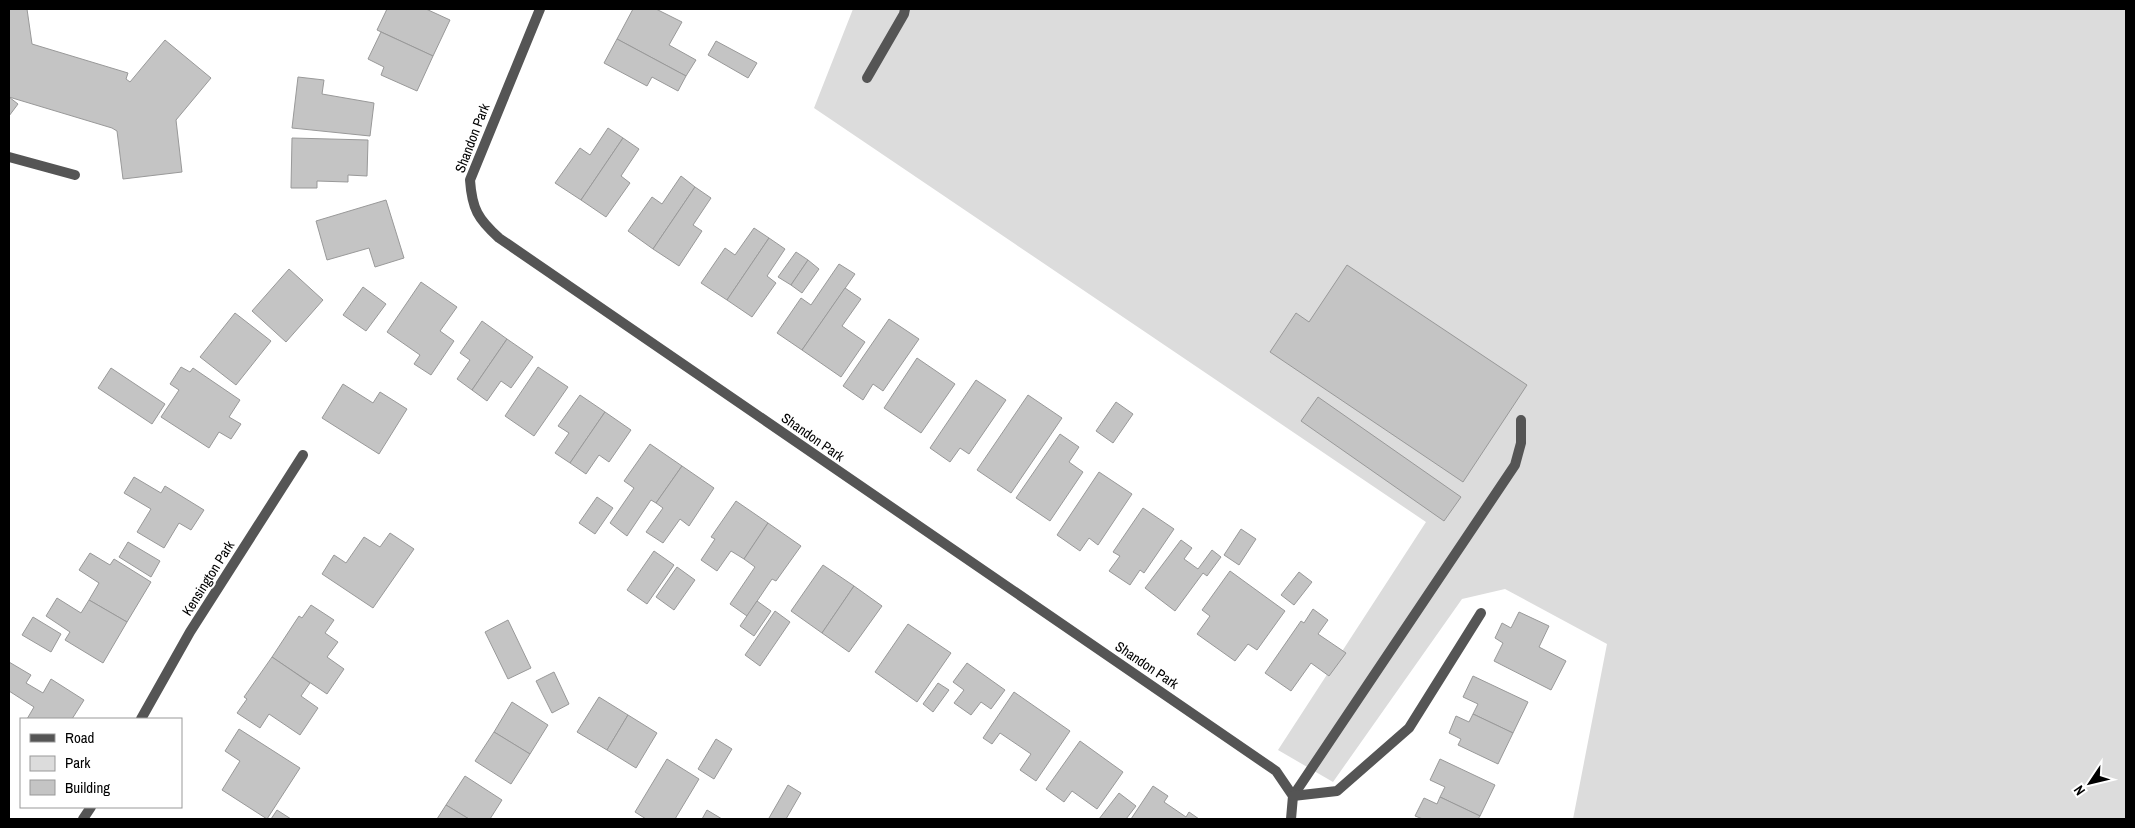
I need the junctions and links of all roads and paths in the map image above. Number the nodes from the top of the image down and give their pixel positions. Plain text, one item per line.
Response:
1 (540, 9) edge
2 (905, 9) edge
3 (867, 78) dead end
4 (9, 157) edge
5 (75, 175) dead end
6 (1520, 420) dead end
7 (303, 455) dead end
8 (1481, 613) dead end
9 (142, 718) edge
10 (1293, 796) junction
11 (89, 808) edge
12 (83, 819) edge
13 (1291, 819) edge

1 - 10 street, Shandon Park
2 - 3 street
4 - 5 street
6 - 10 street
7 - 9 street, Kensington Park
8 - 10 street
10 - 13 street
11 - 12 street

